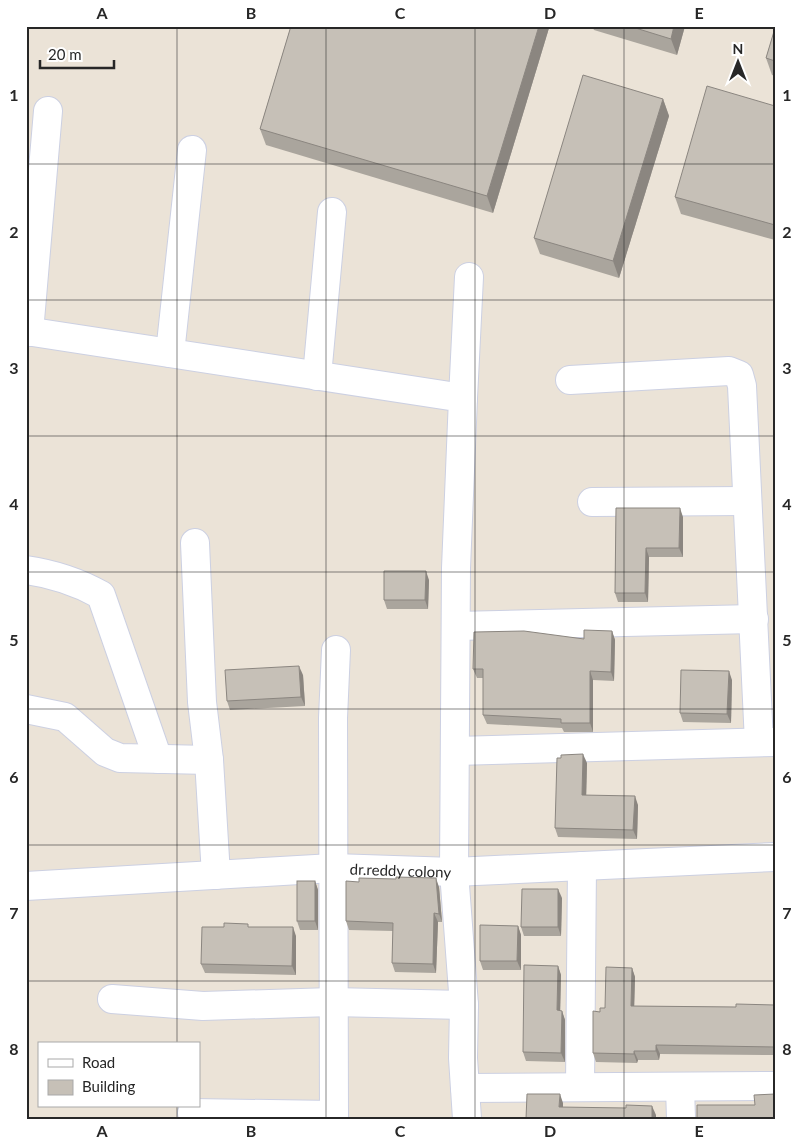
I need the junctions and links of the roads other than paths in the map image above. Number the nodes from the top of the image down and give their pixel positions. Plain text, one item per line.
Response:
1 (48, 111) dead end
2 (192, 150) dead end
3 (332, 212) dead end
4 (469, 277) dead end
5 (28, 332) edge
6 (170, 353) junction
7 (317, 376) junction
8 (570, 380) dead end
9 (463, 398) junction
10 (747, 501) junction
11 (592, 502) dead end
12 (195, 543) dead end
13 (26, 570) edge
14 (754, 619) junction
15 (456, 626) junction
16 (336, 650) dead end
17 (26, 709) edge
18 (767, 742) edge
19 (456, 751) junction
20 (158, 758) junction
21 (209, 760) junction
22 (775, 856) edge
23 (582, 866) junction
24 (333, 868) junction
25 (454, 872) junction
26 (216, 875) junction
27 (26, 886) edge
28 (112, 1000) dead end
29 (332, 1002) junction
30 (464, 1005) junction
31 (680, 1086) junction
32 (775, 1086) edge
33 (580, 1087) junction
34 (465, 1088) junction
35 (192, 1113) dead end
36 (334, 1117) edge
37 (467, 1119) edge
38 (681, 1119) edge

1 - 5 street
2 - 6 street
3 - 7 street
4 - 9 street
5 - 6 street
6 - 7 street
7 - 9 street
8 - 10 street
9 - 15 street
10 - 11 street
10 - 14 street
12 - 21 street
13 - 20 street
14 - 15 street
14 - 18 street
15 - 19 street
16 - 24 street
17 - 20 street
18 - 19 street
19 - 25 street
20 - 21 street
21 - 26 street
22 - 23 street, dr.reddy colony
23 - 25 street, dr.reddy colony
23 - 33 street
24 - 25 street, dr.reddy colony
24 - 26 street, dr.reddy colony
24 - 29 street
25 - 30 street
26 - 27 street, dr.reddy colony
28 - 29 street
29 - 30 street
29 - 36 street
30 - 34 street
31 - 32 street
31 - 33 street
31 - 38 street
33 - 34 street
34 - 37 street
35 - 36 street

